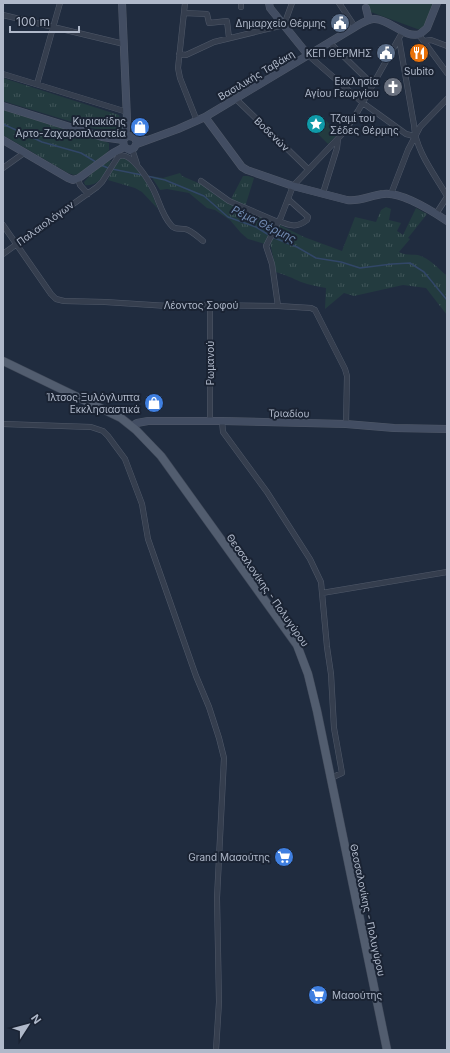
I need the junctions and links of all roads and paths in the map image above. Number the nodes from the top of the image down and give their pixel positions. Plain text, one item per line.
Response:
1 (60, 3) edge
2 (122, 3) edge
3 (185, 3) edge
4 (269, 3) edge
5 (292, 3) edge
6 (339, 3) edge
7 (437, 3) edge
8 (366, 8) dead end
9 (184, 13) junction
10 (3, 15) edge
11 (369, 20) junction
12 (284, 25) junction
13 (53, 27) junction
14 (354, 27) junction
15 (403, 31) junction
16 (419, 35) junction
17 (229, 38) junction
18 (399, 39) junction
19 (424, 41) junction
20 (330, 43) junction
21 (124, 44) junction
22 (447, 46) edge
23 (179, 54) junction
24 (308, 55) junction
25 (3, 74) edge
26 (447, 74) edge
27 (37, 84) junction
28 (373, 85) junction
29 (236, 99) junction
30 (447, 99) edge
31 (363, 104) junction
32 (3, 106) edge
33 (127, 116) junction
34 (205, 117) junction
35 (197, 121) junction
36 (414, 136) junction
37 (338, 139) junction
38 (3, 140) edge
39 (124, 142) junction
40 (134, 142) junction
41 (24, 153) junction
42 (138, 167) junction
43 (3, 168) edge
44 (308, 169) junction
45 (78, 179) junction
46 (201, 181) dead end
47 (293, 186) junction
48 (323, 193) junction
49 (88, 194) junction
50 (391, 194) junction
51 (447, 197) edge
52 (288, 199) junction
53 (436, 214) junction
54 (279, 221) junction
55 (447, 221) edge
56 (3, 226) edge
57 (203, 241) dead end
58 (16, 244) junction
59 (3, 254) edge
60 (210, 305) junction
61 (278, 306) junction
62 (3, 361) edge
63 (210, 421) junction
64 (222, 421) junction
65 (3, 424) edge
66 (346, 424) junction
67 (132, 426) junction
68 (447, 429) edge
69 (447, 572) edge
70 (322, 593) junction
71 (331, 778) junction
72 (216, 1050) edge
73 (387, 1050) edge

1 - 13 street
2 - 21 main road
3 - 9 street
4 - 12 main road
5 - 12 street
6 - 14 street
7 - 16 main road
8 - 11 main road
9 - 17 street
9 - 23 street
10 - 13 street
11 - 14 main road, Βασιλικής Ταβάκη
11 - 15 main road
12 - 17 street
12 - 24 main road
13 - 21 street
13 - 27 street
14 - 20 main road, Βασιλικής Ταβάκη
15 - 16 main road
15 - 18 street
16 - 19 street
17 - 23 street
18 - 28 street
18 - 36 street
19 - 22 street
19 - 26 street
20 - 24 main road, Βασιλικής Ταβάκη
20 - 28 street
21 - 33 main road
23 - 35 street
24 - 29 main road, Βασιλικής Ταβάκη
24 - 31 street
25 - 27 street
27 - 33 street
28 - 31 street
29 - 34 main road, Βασιλικής Ταβάκη
29 - 44 street, Βοδενών
30 - 36 street
31 - 36 street
31 - 37 street
32 - 39 main road
33 - 39 main road
33 - 40 main road
34 - 35 main road, Βασιλικής Ταβάκη
34 - 47 main road
35 - 40 main road, Βασιλικής Ταβάκη
36 - 50 street
36 - 51 street
37 - 44 street
37 - 48 street
38 - 41 main road
39 - 40 main road, Βασιλικής Ταβάκη
39 - 40 main road
39 - 45 main road
40 - 42 street
41 - 43 street
41 - 45 main road
42 - 49 street, Παλαιολόγων
42 - 57 street
44 - 47 street
45 - 49 street
46 - 54 street
47 - 48 main road
47 - 52 street
48 - 50 main road
49 - 58 street, Παλαιολόγων
50 - 53 main road
51 - 53 street
52 - 54 street
52 - 54 street
53 - 55 main road
54 - 61 street
56 - 58 street, Λέοντος Σοφού
58 - 59 street, Παλαιολόγων
58 - 60 street, Λέοντος Σοφού
60 - 61 street, Λέοντος Σοφού
60 - 63 street, Ρωμανού
61 - 66 street, Λέοντος Σοφού
62 - 67 main road, Θεσσαλονίκης - Πολυγύρου
63 - 64 main road, Τριαδίου
63 - 67 main road, Τριαδίου
64 - 66 main road, Τριαδίου
64 - 70 street
65 - 72 street
66 - 68 main road, Τριαδίου
67 - 71 main road, Θεσσαλονίκης - Πολυγύρου
69 - 70 street
70 - 71 street
71 - 73 main road, Θεσσαλονίκης - Πολυγύρου

